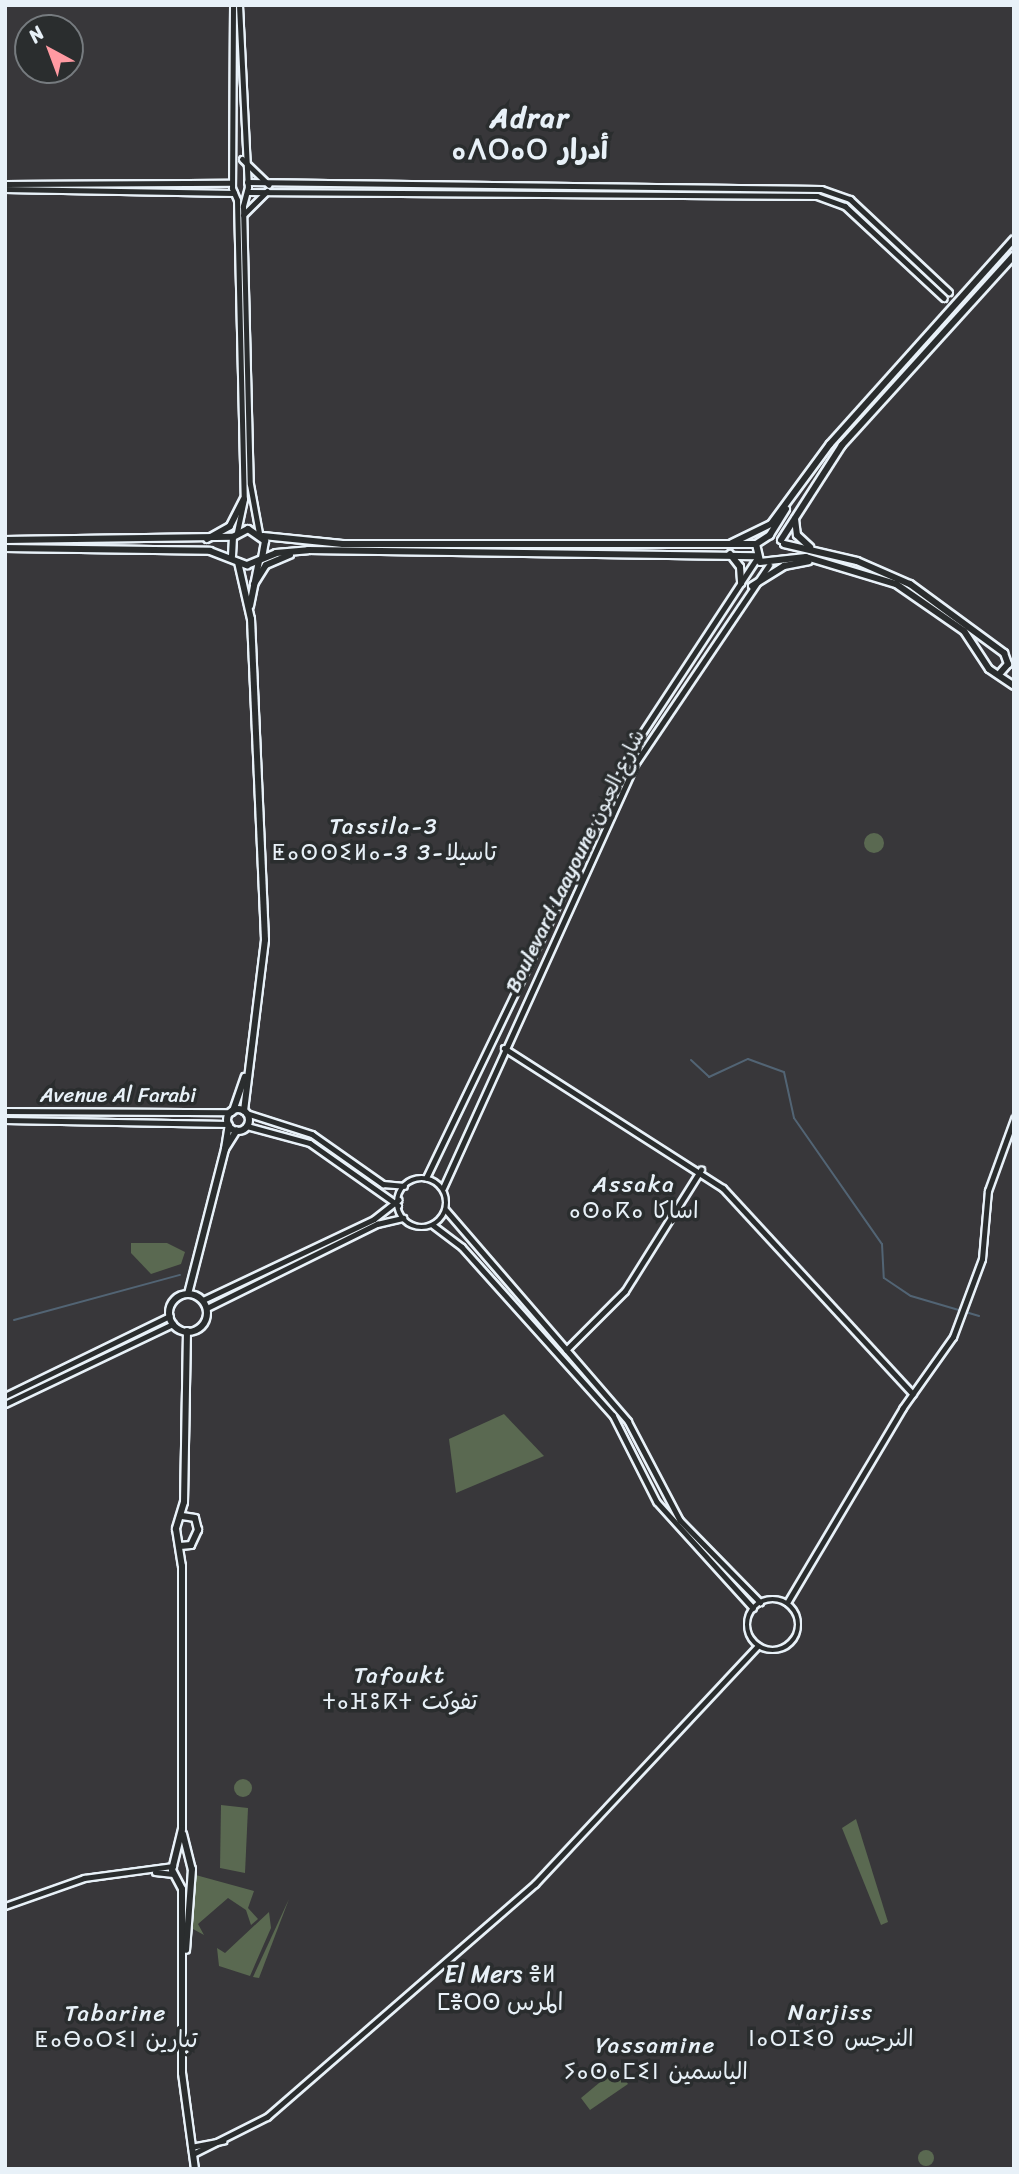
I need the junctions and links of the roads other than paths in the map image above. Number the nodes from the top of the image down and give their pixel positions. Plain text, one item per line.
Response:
1 (233, 5) edge
2 (239, 5) edge
3 (242, 159) junction
4 (245, 181) junction
5 (234, 182) junction
6 (5, 184) edge
7 (112, 184) junction
8 (122, 184) junction
9 (268, 188) junction
10 (5, 189) edge
11 (111, 192) junction
12 (122, 193) junction
13 (234, 193) junction
14 (246, 193) junction
15 (243, 215) junction
16 (1014, 239) edge
17 (1014, 255) edge
18 (949, 292) dead end
19 (944, 298) dead end
20 (791, 498) junction
21 (244, 499) junction
22 (796, 513) junction
23 (235, 535) junction
24 (261, 535) junction
25 (771, 535) junction
26 (5, 540) edge
27 (198, 541) junction
28 (782, 542) junction
29 (756, 544) junction
30 (720, 545) junction
31 (5, 548) edge
32 (309, 550) junction
33 (818, 551) junction
34 (730, 554) junction
35 (757, 557) junction
36 (783, 559) junction
37 (818, 559) junction
38 (236, 560) junction
39 (261, 560) junction
40 (769, 565) junction
41 (741, 583) junction
42 (254, 584) junction
43 (752, 586) junction
44 (250, 606) junction
45 (995, 651) junction
46 (987, 657) junction
47 (1007, 667) junction
48 (1001, 672) junction
49 (1014, 674) edge
50 (1014, 686) edge
51 (503, 1048) junction
52 (245, 1077) junction
53 (5, 1111) edge
54 (232, 1111) junction
55 (245, 1112) junction
56 (1014, 1119) edge
57 (5, 1120) edge
58 (229, 1125) junction
59 (247, 1126) junction
60 (237, 1130) junction
61 (225, 1149) junction
62 (701, 1170) junction
63 (426, 1178) junction
64 (404, 1186) junction
65 (443, 1188) junction
66 (397, 1203) junction
67 (446, 1210) junction
68 (403, 1218) junction
69 (433, 1225) junction
70 (188, 1294) junction
71 (203, 1300) junction
72 (206, 1308) junction
73 (171, 1320) junction
74 (187, 1331) junction
75 (568, 1349) junction
76 (560, 1353) junction
77 (913, 1394) junction
78 (5, 1396) edge
79 (5, 1404) edge
80 (184, 1496) junction
81 (182, 1516) junction
82 (191, 1516) junction
83 (191, 1545) junction
84 (180, 1546) junction
85 (182, 1566) junction
86 (760, 1602) junction
87 (787, 1603) junction
88 (753, 1608) junction
89 (758, 1646) junction
90 (182, 1829) junction
91 (188, 1861) junction
92 (175, 1870) junction
93 (189, 1876) junction
94 (5, 1906) edge
95 (194, 2151) junction
96 (198, 2169) edge

1 - 5 main road
2 - 3 main road
3 - 4 main road
3 - 9 main road
4 - 5 main road
4 - 9 street
4 - 14 main road
5 - 8 street
5 - 13 main road
6 - 7 street
7 - 8 street
7 - 11 street
8 - 12 street
9 - 14 street
9 - 15 main road
9 - 18 street
9 - 19 street
10 - 11 street
11 - 12 street
12 - 13 street
13 - 14 main road
13 - 21 main road
14 - 15 main road
15 - 24 main road
16 - 20 main road
17 - 22 main road
20 - 25 main road
20 - 30 main road
21 - 23 main road
21 - 27 main road
22 - 28 main road
22 - 33 main road
23 - 24 main road
23 - 27 main road
23 - 38 main road
24 - 30 main road
24 - 39 main road
25 - 28 main road
25 - 29 main road
26 - 27 main road
28 - 33 main road
28 - 36 main road
29 - 30 main road
29 - 35 main road
31 - 38 main road
32 - 34 main road
32 - 39 main road
32 - 42 main road
33 - 45 main road
34 - 35 main road
34 - 41 main road
35 - 40 main road
35 - 41 street, Boulevard Laayoune شارع العيون
36 - 37 main road
36 - 40 main road
37 - 43 main road
37 - 46 main road
38 - 39 main road
38 - 44 main road
39 - 42 main road
40 - 43 street, Boulevard Laayoune شارع العيون
41 - 63 street, Boulevard Laayoune شارع العيون
42 - 44 main road
43 - 51 street, Boulevard Laayoune شارع العيون
44 - 52 main road
45 - 46 main road
45 - 47 main road
46 - 48 main road
47 - 48 main road
47 - 49 main road
48 - 50 main road
51 - 62 street
51 - 65 street, Boulevard Laayoune شارع العيون
52 - 54 main road
52 - 55 main road
53 - 54 street, Avenue Al Farabi
54 - 55 main road
54 - 58 main road
55 - 59 main road
55 - 64 street
56 - 77 street
57 - 58 street, Avenue Al Farabi
58 - 60 main road
58 - 61 main road
59 - 60 main road
59 - 66 street
60 - 61 main road
61 - 70 main road
62 - 75 street
62 - 77 street
63 - 64 street
63 - 65 street
64 - 66 street
65 - 67 street
66 - 68 street
66 - 71 street
67 - 69 street
67 - 75 street
68 - 69 street
68 - 72 street
69 - 76 street
70 - 71 main road
70 - 73 main road
71 - 72 main road
72 - 74 main road
73 - 74 main road
73 - 78 street
73 - 79 street
74 - 80 main road
75 - 76 street
75 - 86 street
76 - 88 street
77 - 87 street
80 - 81 main road
80 - 82 main road
81 - 82 main road
81 - 84 main road
82 - 83 main road
83 - 84 main road
83 - 85 main road
84 - 85 main road
85 - 90 main road
86 - 87 street
86 - 88 street
87 - 89 street
88 - 89 street
89 - 95 street
90 - 91 main road
90 - 92 main road
91 - 92 main road
91 - 93 main road
92 - 93 main road
92 - 94 street
92 - 95 main road
93 - 95 main road
95 - 96 main road

